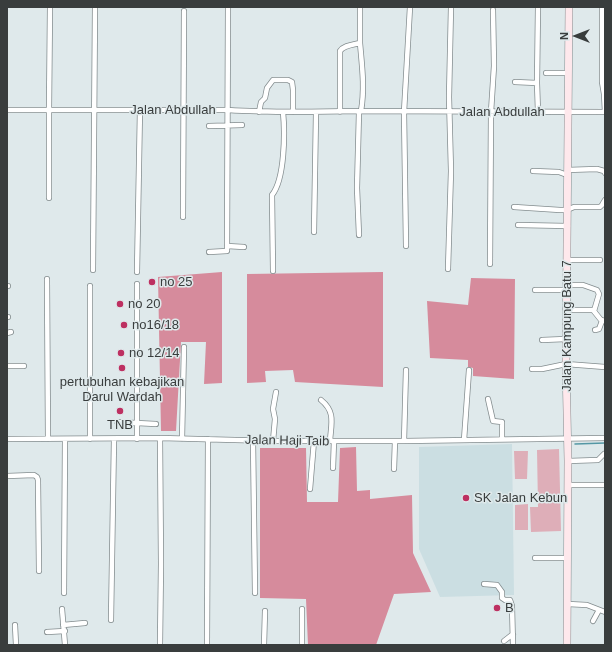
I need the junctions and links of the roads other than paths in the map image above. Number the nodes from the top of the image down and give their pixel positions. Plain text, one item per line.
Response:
1 (50, 7) edge
2 (95, 7) edge
3 (228, 7) edge
4 (360, 7) edge
5 (410, 7) edge
6 (451, 7) edge
7 (538, 7) edge
8 (569, 7) edge
9 (602, 7) edge
10 (493, 10) dead end
11 (184, 11) dead end
12 (360, 43) junction
13 (546, 73) dead end
14 (568, 73) junction
15 (515, 82) dead end
16 (537, 83) junction
17 (7, 110) edge
18 (49, 110) junction
19 (94, 110) junction
20 (140, 110) junction
21 (184, 110) junction
22 (228, 110) junction
23 (360, 111) junction
24 (450, 111) junction
25 (259, 112) junction
26 (282, 112) junction
27 (293, 112) junction
28 (340, 112) junction
29 (404, 112) junction
30 (491, 112) junction
31 (538, 112) junction
32 (568, 112) junction
33 (605, 112) edge
34 (316, 113) junction
35 (228, 125) junction
36 (242, 125) dead end
37 (209, 126) dead end
38 (533, 171) dead end
39 (567, 173) junction
40 (605, 173) edge
41 (49, 198) dead end
42 (605, 200) edge
43 (514, 207) dead end
44 (568, 210) junction
45 (183, 217) dead end
46 (518, 225) dead end
47 (568, 226) junction
48 (314, 232) dead end
49 (359, 235) dead end
50 (406, 246) dead end
51 (244, 247) dead end
52 (227, 249) junction
53 (209, 252) dead end
54 (568, 260) junction
55 (600, 260) dead end
56 (490, 264) dead end
57 (448, 269) dead end
58 (93, 270) dead end
59 (273, 271) dead end
60 (137, 272) dead end
61 (46, 279) dead end
62 (137, 284) dead end
63 (90, 286) dead end
64 (567, 288) junction
65 (535, 290) dead end
66 (566, 310) junction
67 (594, 311) junction
68 (604, 321) edge
69 (595, 330) dead end
70 (566, 339) junction
71 (542, 340) dead end
72 (184, 347) dead end
73 (566, 364) junction
74 (7, 366) edge
75 (24, 366) dead end
76 (605, 367) edge
77 (532, 369) dead end
78 (406, 370) dead end
79 (470, 370) dead end
80 (276, 392) dead end
81 (488, 399) dead end
82 (321, 400) dead end
83 (117, 422) dead end
84 (137, 423) junction
85 (156, 424) dead end
86 (160, 438) junction
87 (605, 438) edge
88 (7, 439) edge
89 (48, 439) junction
90 (90, 439) junction
91 (114, 439) junction
92 (137, 439) junction
93 (182, 439) junction
94 (208, 439) junction
95 (502, 439) junction
96 (568, 439) junction
97 (65, 440) junction
98 (253, 440) junction
99 (464, 440) junction
100 (273, 441) junction
101 (314, 441) junction
102 (332, 441) junction
103 (395, 441) junction
104 (404, 441) junction
105 (604, 454) dead end
106 (568, 461) junction
107 (333, 468) dead end
108 (394, 469) dead end
109 (7, 476) edge
110 (568, 485) junction
111 (605, 485) edge
112 (310, 489) dead end
113 (535, 558) dead end
114 (568, 558) junction
115 (39, 571) dead end
116 (484, 584) dead end
117 (64, 593) dead end
118 (255, 593) dead end
119 (568, 604) junction
120 (62, 609) dead end
121 (302, 609) dead end
122 (600, 610) junction
123 (265, 611) dead end
124 (605, 612) edge
125 (111, 620) dead end
126 (593, 621) dead end
127 (85, 623) dead end
128 (15, 625) dead end
129 (63, 625) junction
130 (64, 631) junction
131 (47, 632) dead end
132 (513, 634) junction
133 (504, 641) dead end
134 (16, 645) edge
135 (65, 645) edge
136 (160, 645) edge
137 (208, 645) edge
138 (264, 645) edge
139 (302, 645) edge
140 (513, 645) edge
141 (567, 645) edge

1 - 18 street
2 - 19 street
3 - 22 street
4 - 12 street
5 - 29 street
6 - 24 street
7 - 16 street
8 - 14 street, Jalan Kampung Batu 7
9 - 33 street
10 - 30 street
11 - 21 street
12 - 23 street
12 - 28 street
13 - 14 street
14 - 32 street, Jalan Kampung Batu 7
15 - 16 street
16 - 31 street
17 - 18 street, Jalan Abdullah
18 - 19 street, Jalan Abdullah
18 - 41 street
19 - 20 street, Jalan Abdullah
19 - 58 street
20 - 21 street, Jalan Abdullah
20 - 60 street
21 - 22 street, Jalan Abdullah
21 - 45 street
22 - 25 street, Jalan Abdullah
22 - 35 street
23 - 28 street, Jalan Abdullah
23 - 29 street, Jalan Abdullah
23 - 49 street
24 - 29 street, Jalan Abdullah
24 - 30 street, Jalan Abdullah
24 - 57 street
25 - 26 street, Jalan Abdullah
25 - 27 street
26 - 27 street, Jalan Abdullah
26 - 59 street
27 - 34 street, Jalan Abdullah
28 - 34 street, Jalan Abdullah
29 - 50 street
30 - 31 street, Jalan Abdullah
30 - 56 street
31 - 32 street, Jalan Abdullah
32 - 33 street, Jalan Abdullah
32 - 39 street, Jalan Kampung Batu 7
34 - 48 street
35 - 36 street
35 - 37 street
35 - 52 street
38 - 39 street
39 - 40 street
39 - 44 street, Jalan Kampung Batu 7
42 - 44 street
43 - 44 street
44 - 47 street, Jalan Kampung Batu 7
46 - 47 street
47 - 54 street, Jalan Kampung Batu 7
51 - 52 street
52 - 53 street
54 - 55 street
54 - 64 street, Jalan Kampung Batu 7
61 - 89 street
62 - 84 street
63 - 90 street
64 - 65 street
64 - 66 street, Jalan Kampung Batu 7
64 - 67 street
66 - 67 street
66 - 70 street, Jalan Kampung Batu 7
67 - 68 street
68 - 69 street
70 - 71 street
70 - 73 street, Jalan Kampung Batu 7
72 - 93 street
73 - 76 street
73 - 77 street
73 - 96 street, Jalan Kampung Batu 7
74 - 75 street
78 - 104 street
79 - 99 street
80 - 100 street
81 - 95 street
82 - 102 street
83 - 84 street
84 - 85 street
84 - 92 street
86 - 92 street, Jalan Haji Taib
86 - 93 street, Jalan Haji Taib
86 - 136 street
87 - 96 street, Jalan Haji Taib
88 - 89 street, Jalan Haji Taib
89 - 97 street, Jalan Haji Taib
90 - 91 street, Jalan Haji Taib
90 - 97 street, Jalan Haji Taib
91 - 92 street, Jalan Haji Taib
91 - 125 street
93 - 94 street, Jalan Haji Taib
94 - 98 street, Jalan Haji Taib
94 - 137 street
95 - 96 street, Jalan Haji Taib
95 - 99 street, Jalan Haji Taib
96 - 106 street, Jalan Kampung Batu 7
97 - 117 street
98 - 100 street, Jalan Haji Taib
98 - 118 street
99 - 104 street, Jalan Haji Taib
100 - 101 street, Jalan Haji Taib
101 - 102 street, Jalan Haji Taib
101 - 112 street
102 - 103 street, Jalan Haji Taib
102 - 107 street
103 - 104 street, Jalan Haji Taib
103 - 108 street
105 - 106 street
106 - 110 street, Jalan Kampung Batu 7
109 - 115 street
110 - 111 street
110 - 114 street, Jalan Kampung Batu 7
113 - 114 street
114 - 119 street, Jalan Kampung Batu 7
116 - 132 street
119 - 122 street
119 - 141 street, Jalan Kampung Batu 7
120 - 129 street
121 - 139 street
122 - 124 street
122 - 126 street
123 - 138 street
127 - 129 street
128 - 134 street
129 - 130 street
130 - 131 street
130 - 135 street
132 - 133 street
132 - 140 street

